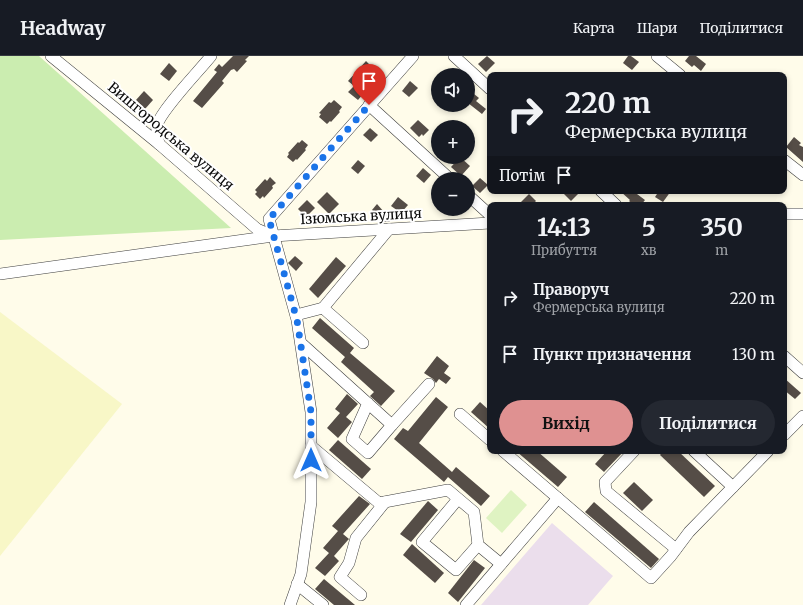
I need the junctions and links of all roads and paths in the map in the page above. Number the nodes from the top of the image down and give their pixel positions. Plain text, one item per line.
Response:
1 (52, 56) edge
2 (211, 56) edge
3 (413, 56) edge
4 (454, 56) edge
5 (657, 56) edge
6 (676, 72) edge
7 (487, 86) edge
8 (369, 105) junction
9 (158, 144) junction
10 (787, 162) edge
11 (442, 172) edge
12 (803, 175) edge
13 (604, 194) edge
14 (475, 201) edge
15 (613, 202) edge
16 (487, 212) edge
17 (787, 214) edge
18 (803, 214) edge
19 (487, 223) edge
20 (389, 229) junction
21 (273, 236) junction
22 (0, 274) edge
23 (323, 308) junction
24 (296, 315) junction
25 (301, 342) junction
26 (363, 343) dead end
27 (787, 359) edge
28 (803, 373) edge
29 (429, 384) dead end
30 (368, 403) junction
31 (460, 414) dead end
32 (803, 416) edge
33 (392, 425) junction
34 (787, 432) edge
35 (487, 437) edge
36 (311, 446) junction
37 (507, 454) edge
38 (631, 454) edge
39 (697, 454) edge
40 (765, 454) edge
41 (732, 487) junction
42 (558, 498) junction
43 (458, 499) junction
44 (385, 502) junction
45 (478, 545) junction
46 (673, 552) junction
47 (501, 564) junction
48 (297, 584) junction
49 (361, 595) dead end
50 (290, 605) edge
51 (324, 605) edge
52 (466, 605) edge

1 - 9 street, Вишгородська вулиця
2 - 9 street
3 - 8 street
4 - 7 street
5 - 6 street
8 - 11 street
8 - 21 street
9 - 21 street, Вишгородська вулиця
10 - 12 street
13 - 15 street
14 - 16 street
17 - 18 street
19 - 20 street, Ізюмська вулиця
20 - 21 street, Ізюмська вулиця
20 - 23 street
21 - 22 street, Ізюмська вулиця
21 - 24 street
23 - 24 street
23 - 26 street
24 - 25 street
25 - 30 street
25 - 36 street
27 - 28 street
29 - 33 street
30 - 33 street
30 - 33 street
31 - 35 street
32 - 34 street
36 - 44 street
36 - 48 street
37 - 42 street
38 - 46 street
39 - 41 street
40 - 41 street
41 - 46 street
42 - 46 street
42 - 47 street
43 - 44 street
43 - 45 street
43 - 45 street
44 - 49 street
45 - 47 street
47 - 52 street
48 - 50 street
48 - 51 street

